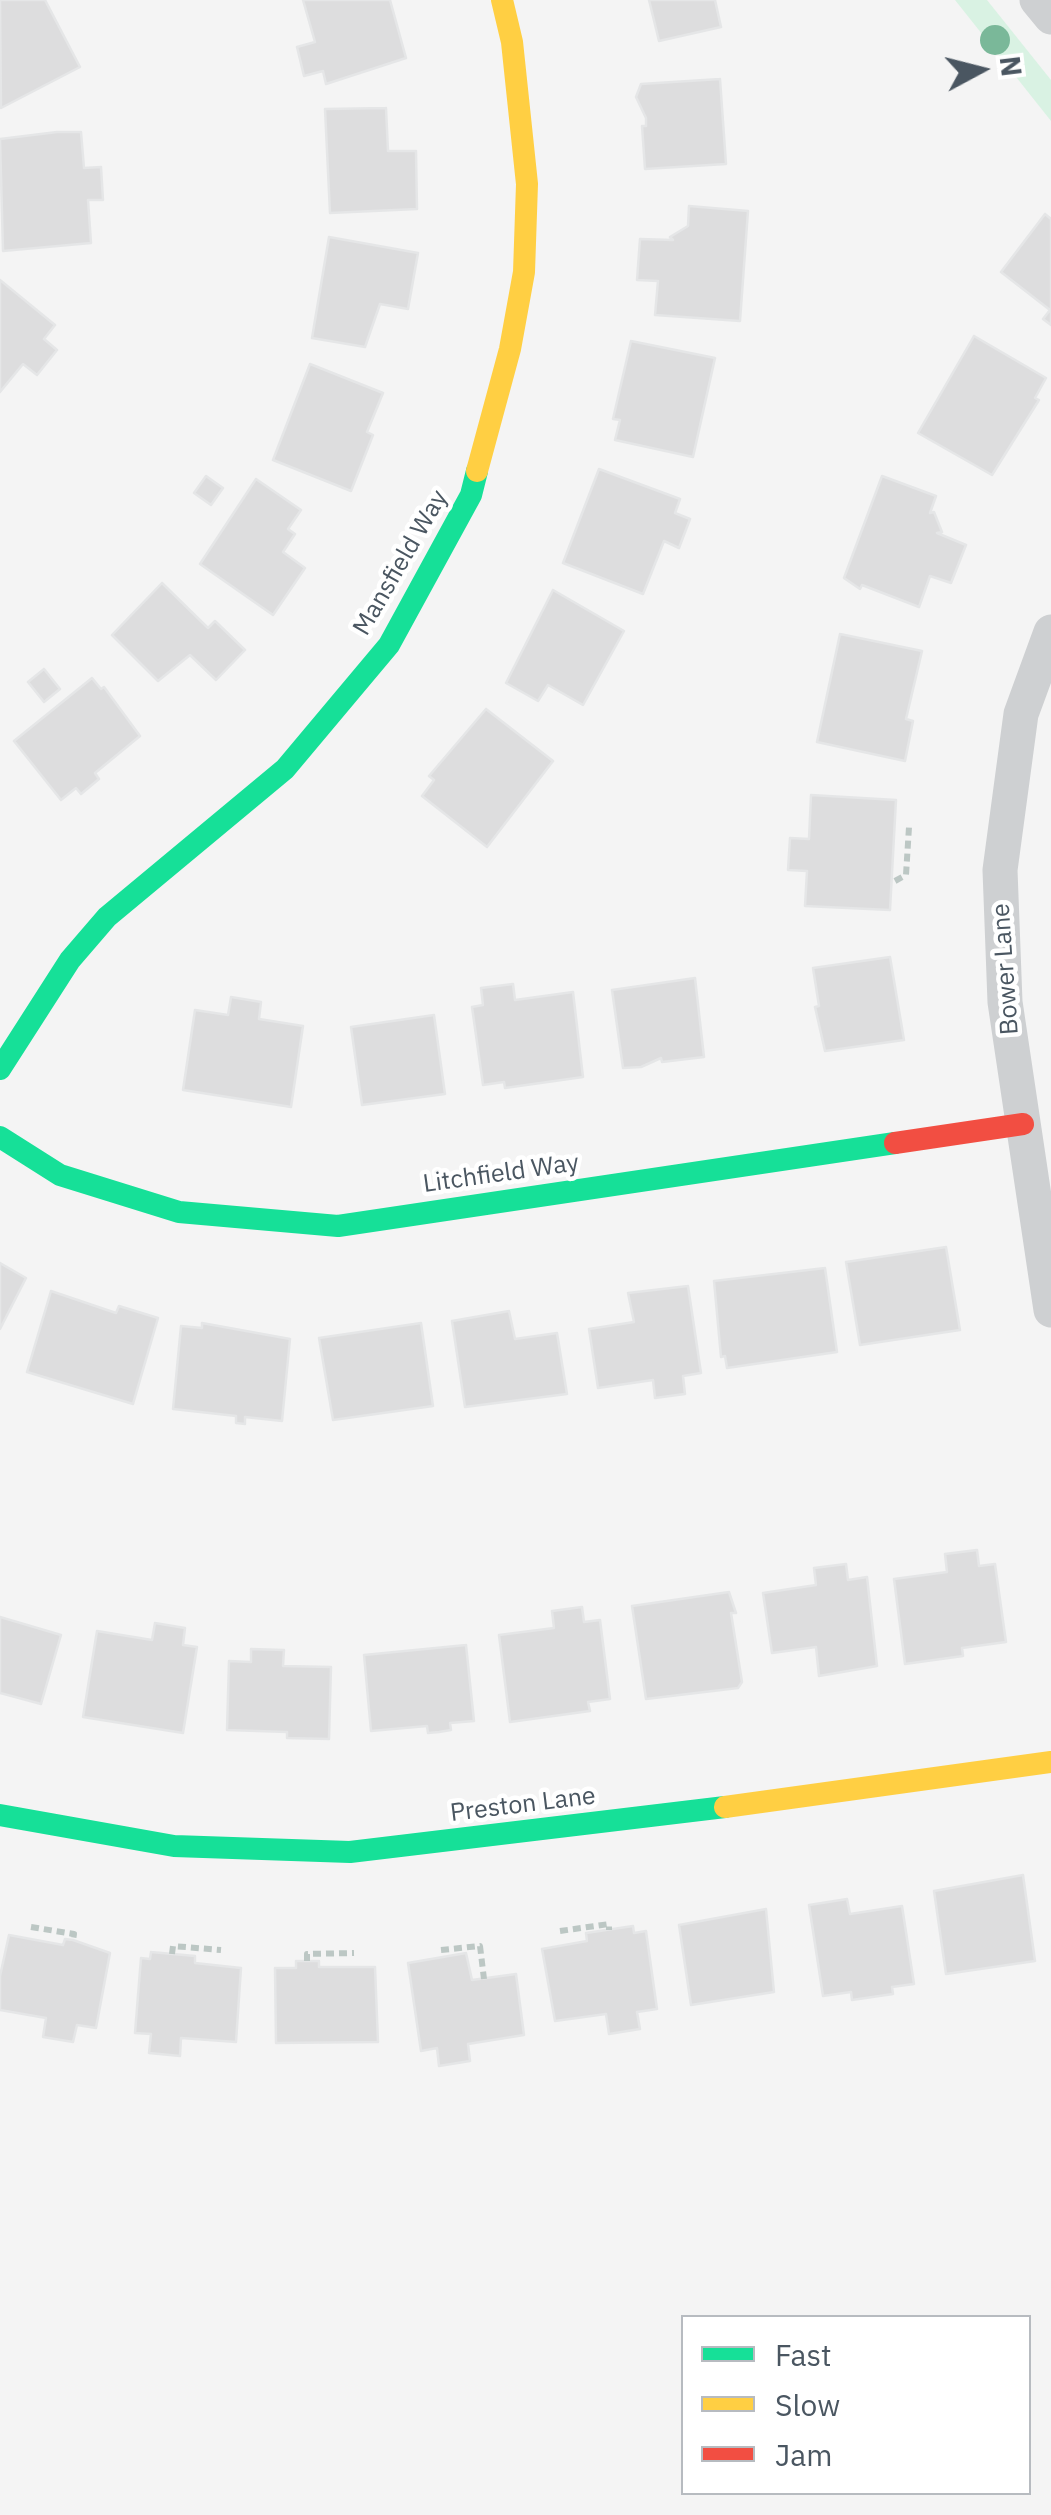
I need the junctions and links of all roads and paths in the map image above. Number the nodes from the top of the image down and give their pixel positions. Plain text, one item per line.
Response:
1 (502, 0) edge
2 (1037, 0) edge
3 (1051, 17) edge
4 (1051, 632) edge
5 (910, 827) dead end
6 (895, 880) dead end
7 (0, 1069) edge
8 (1023, 1124) junction
9 (0, 1138) edge
10 (1051, 1310) edge
11 (1051, 1762) edge
12 (0, 1815) edge
13 (31, 1927) dead end
14 (609, 1930) dead end
15 (560, 1931) dead end
16 (73, 1940) dead end
17 (221, 1950) dead end
18 (441, 1950) dead end
19 (354, 1953) dead end
20 (172, 1954) dead end
21 (307, 1961) dead end
22 (484, 1978) dead end

1 - 7 street, Mansfield Way
2 - 3 street
4 - 8 street, Bower Lane
5 - 6 path
8 - 9 street, Litchfield Way
8 - 10 street, Bower Lane
11 - 12 street, Preston Lane
13 - 16 path
14 - 15 path
17 - 20 path
18 - 22 path
19 - 21 path

